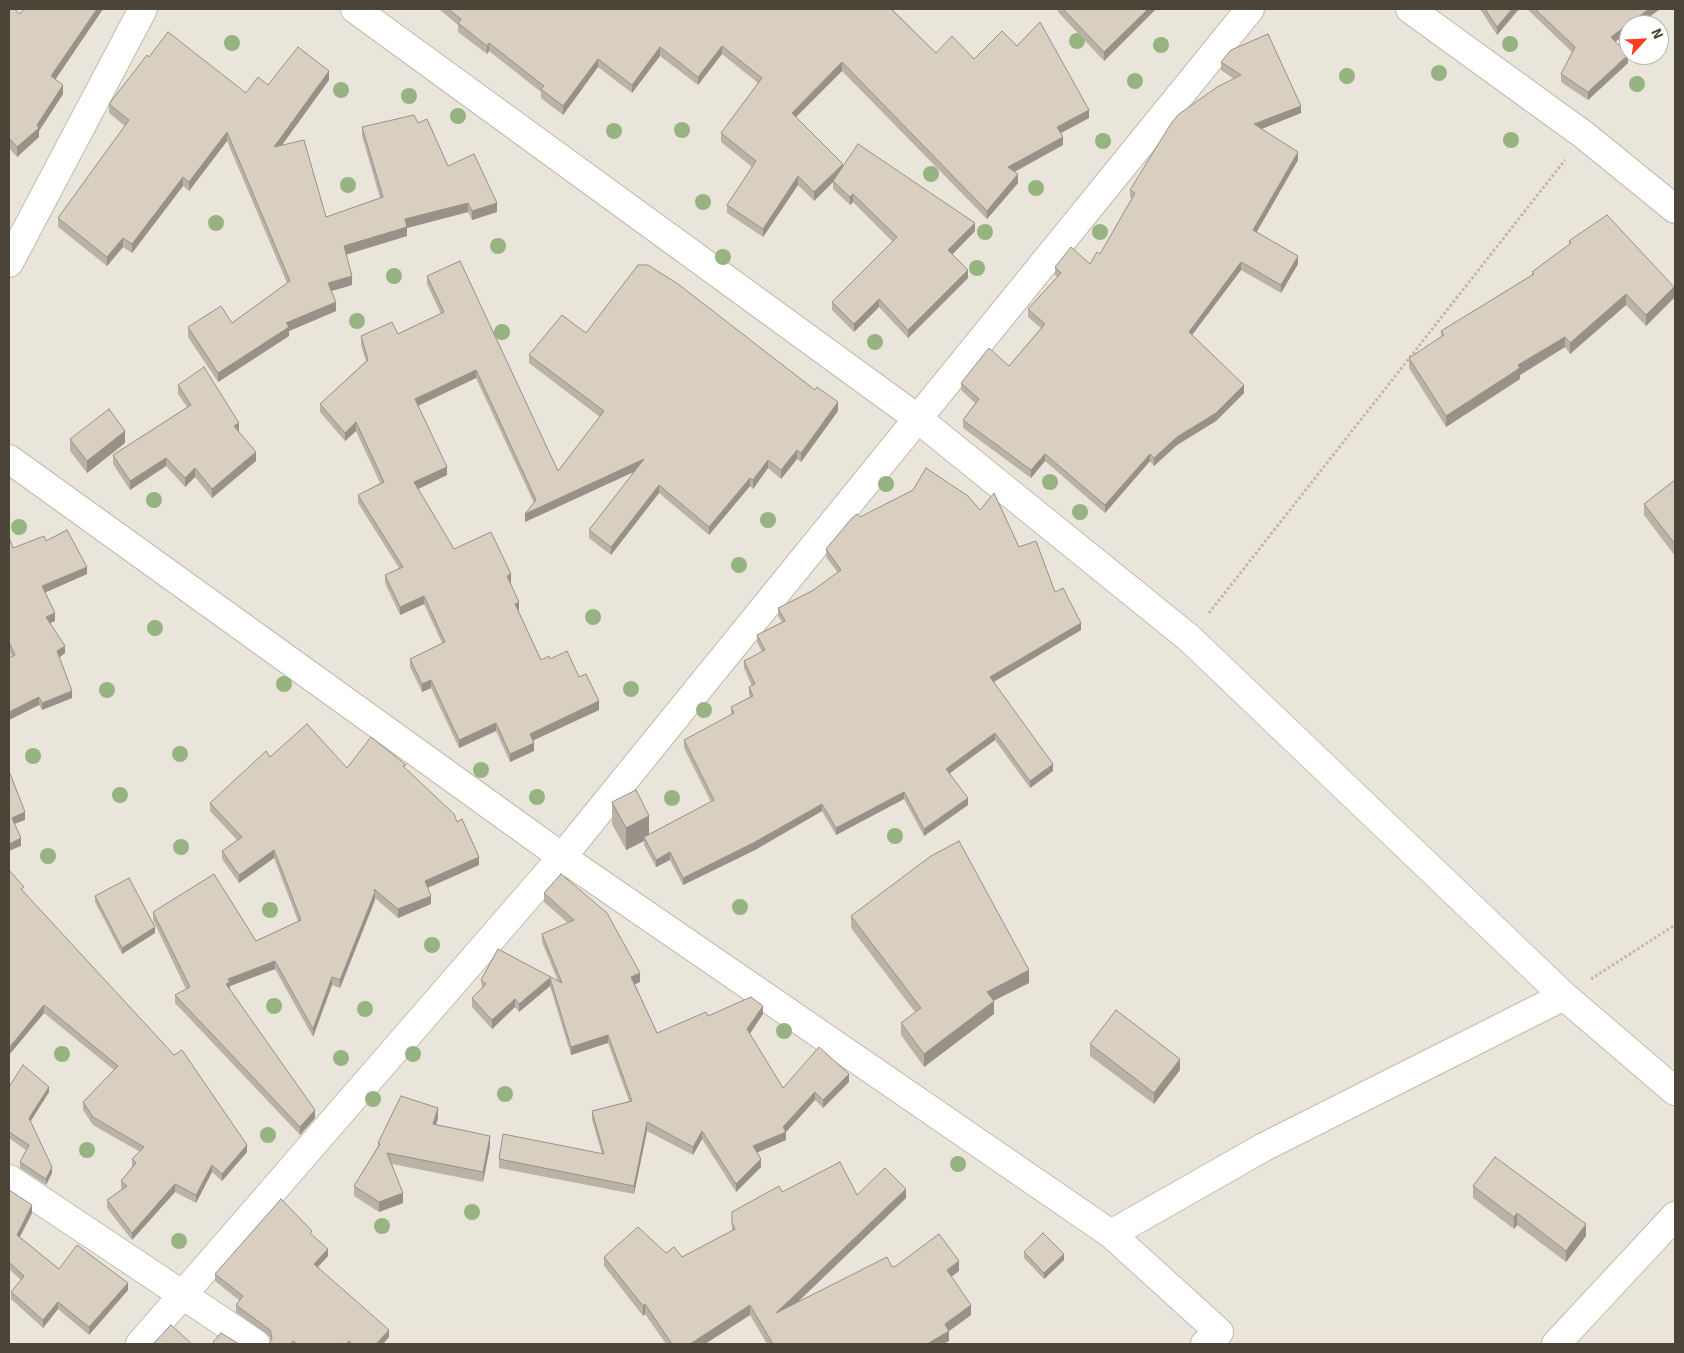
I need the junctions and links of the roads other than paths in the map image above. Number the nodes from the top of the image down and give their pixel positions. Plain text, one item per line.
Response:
1 (143, 9) edge
2 (355, 9) edge
3 (1250, 9) edge
4 (1410, 9) edge
5 (1675, 210) edge
6 (9, 263) edge
7 (917, 418) junction
8 (9, 459) edge
9 (562, 857) junction
10 (1564, 996) junction
11 (1675, 1091) edge
12 (9, 1179) edge
13 (1675, 1216) edge
14 (1111, 1234) junction
15 (181, 1295) junction
16 (1220, 1340) edge
17 (140, 1344) edge
18 (256, 1344) edge
19 (1556, 1344) edge

1 - 6 street
2 - 7 street
3 - 7 street
4 - 5 street
7 - 9 street
7 - 10 street
8 - 9 street
9 - 14 street
9 - 15 street
10 - 11 street
10 - 14 street
12 - 15 street
13 - 19 street
14 - 16 street
15 - 17 street
15 - 18 street

